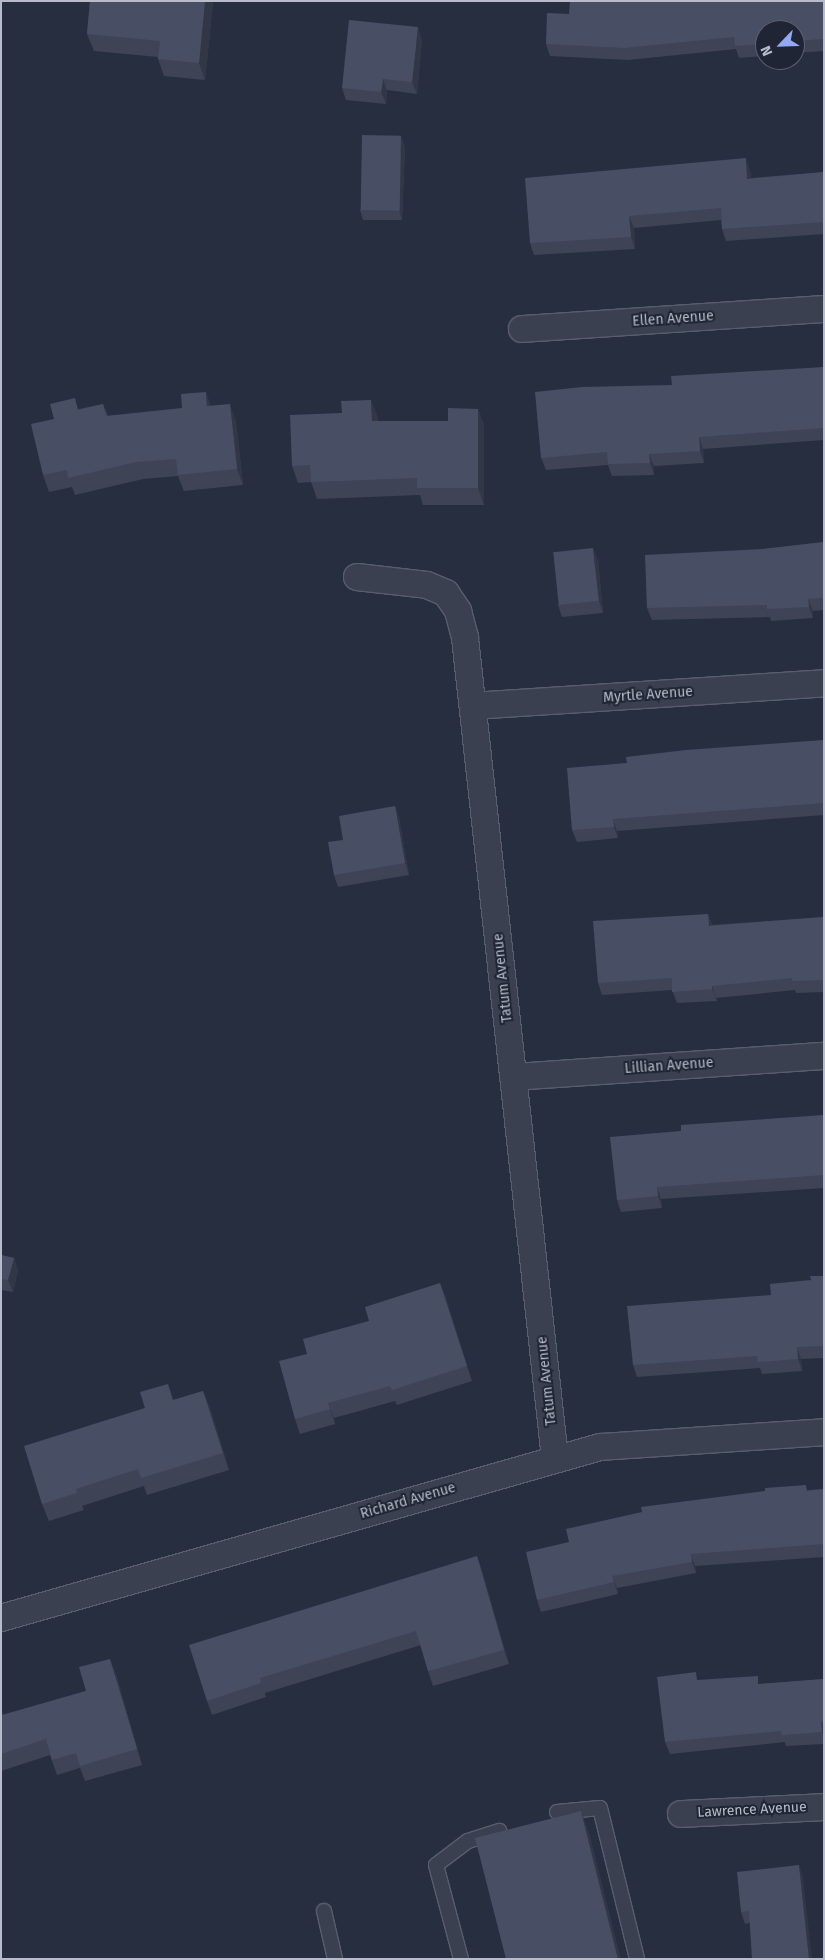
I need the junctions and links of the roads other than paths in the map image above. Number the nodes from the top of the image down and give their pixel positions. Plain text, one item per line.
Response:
1 (824, 309) edge
2 (522, 329) dead end
3 (357, 577) dead end
4 (824, 683) edge
5 (473, 706) junction
6 (824, 1056) edge
7 (514, 1076) junction
8 (824, 1432) edge
9 (555, 1459) junction
10 (1, 1618) edge
11 (824, 1807) edge
12 (557, 1812) dead end
13 (681, 1814) dead end
14 (499, 1831) edge
15 (324, 1912) dead end
16 (335, 1959) edge
17 (461, 1959) edge
18 (637, 1959) edge

1 - 2 street, Ellen Avenue
3 - 5 street, Tatum Avenue
4 - 5 street, Myrtle Avenue
5 - 7 street, Tatum Avenue
6 - 7 street, Lillian Avenue
7 - 9 street, Tatum Avenue
8 - 9 street, Richard Avenue
9 - 10 street, Richard Avenue
11 - 13 street, Lawrence Avenue
12 - 18 lane
14 - 17 lane
15 - 16 lane

